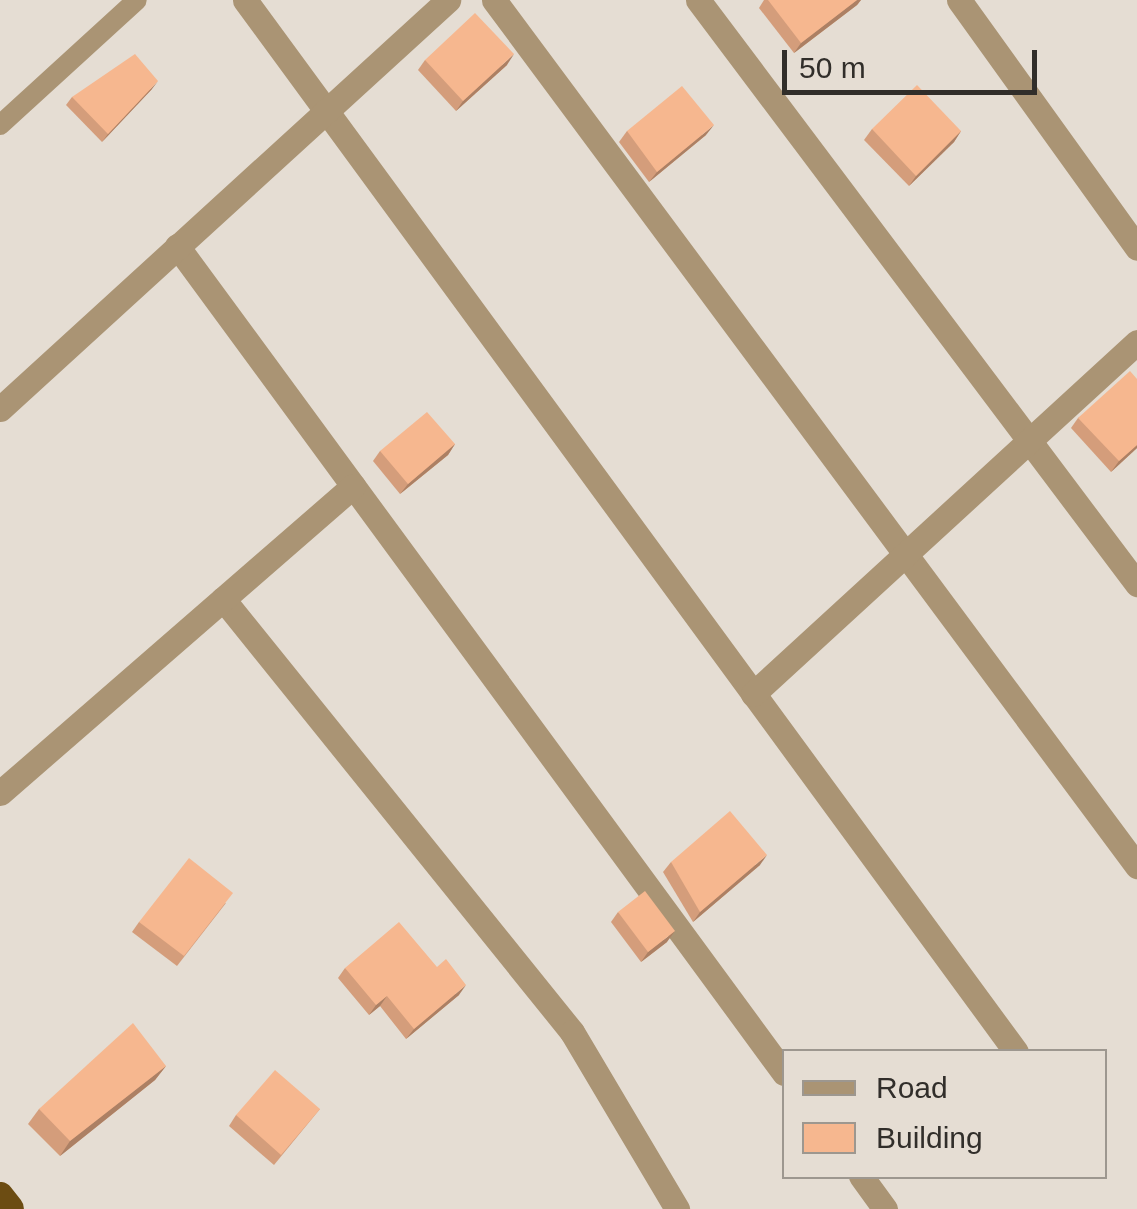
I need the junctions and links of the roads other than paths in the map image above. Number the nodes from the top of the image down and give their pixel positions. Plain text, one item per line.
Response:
1 (137, 0) edge
2 (245, 0) edge
3 (448, 0) edge
4 (494, 0) edge
5 (698, 0) edge
6 (958, 0) edge
7 (323, 112) junction
8 (0, 125) edge
9 (177, 246) junction
10 (1137, 248) edge
11 (1137, 342) edge
12 (0, 409) edge
13 (1027, 437) junction
14 (353, 486) junction
15 (904, 553) junction
16 (1137, 584) edge
17 (223, 599) junction
18 (752, 694) junction
19 (0, 793) edge
20 (1137, 866) edge
21 (1014, 1049) edge
22 (782, 1070) edge
23 (863, 1179) edge
24 (0, 1196) edge
25 (10, 1209) edge
26 (677, 1209) edge
27 (884, 1209) edge

1 - 8 lane
2 - 7 street
3 - 7 street
4 - 15 street
5 - 13 street
6 - 10 street
7 - 9 street
7 - 18 street
9 - 12 street
9 - 14 street
11 - 13 street
13 - 15 street
13 - 16 street
14 - 17 street
14 - 22 street
15 - 18 street
15 - 20 street
17 - 19 street
17 - 26 street
18 - 21 street
23 - 27 street
24 - 25 highway

